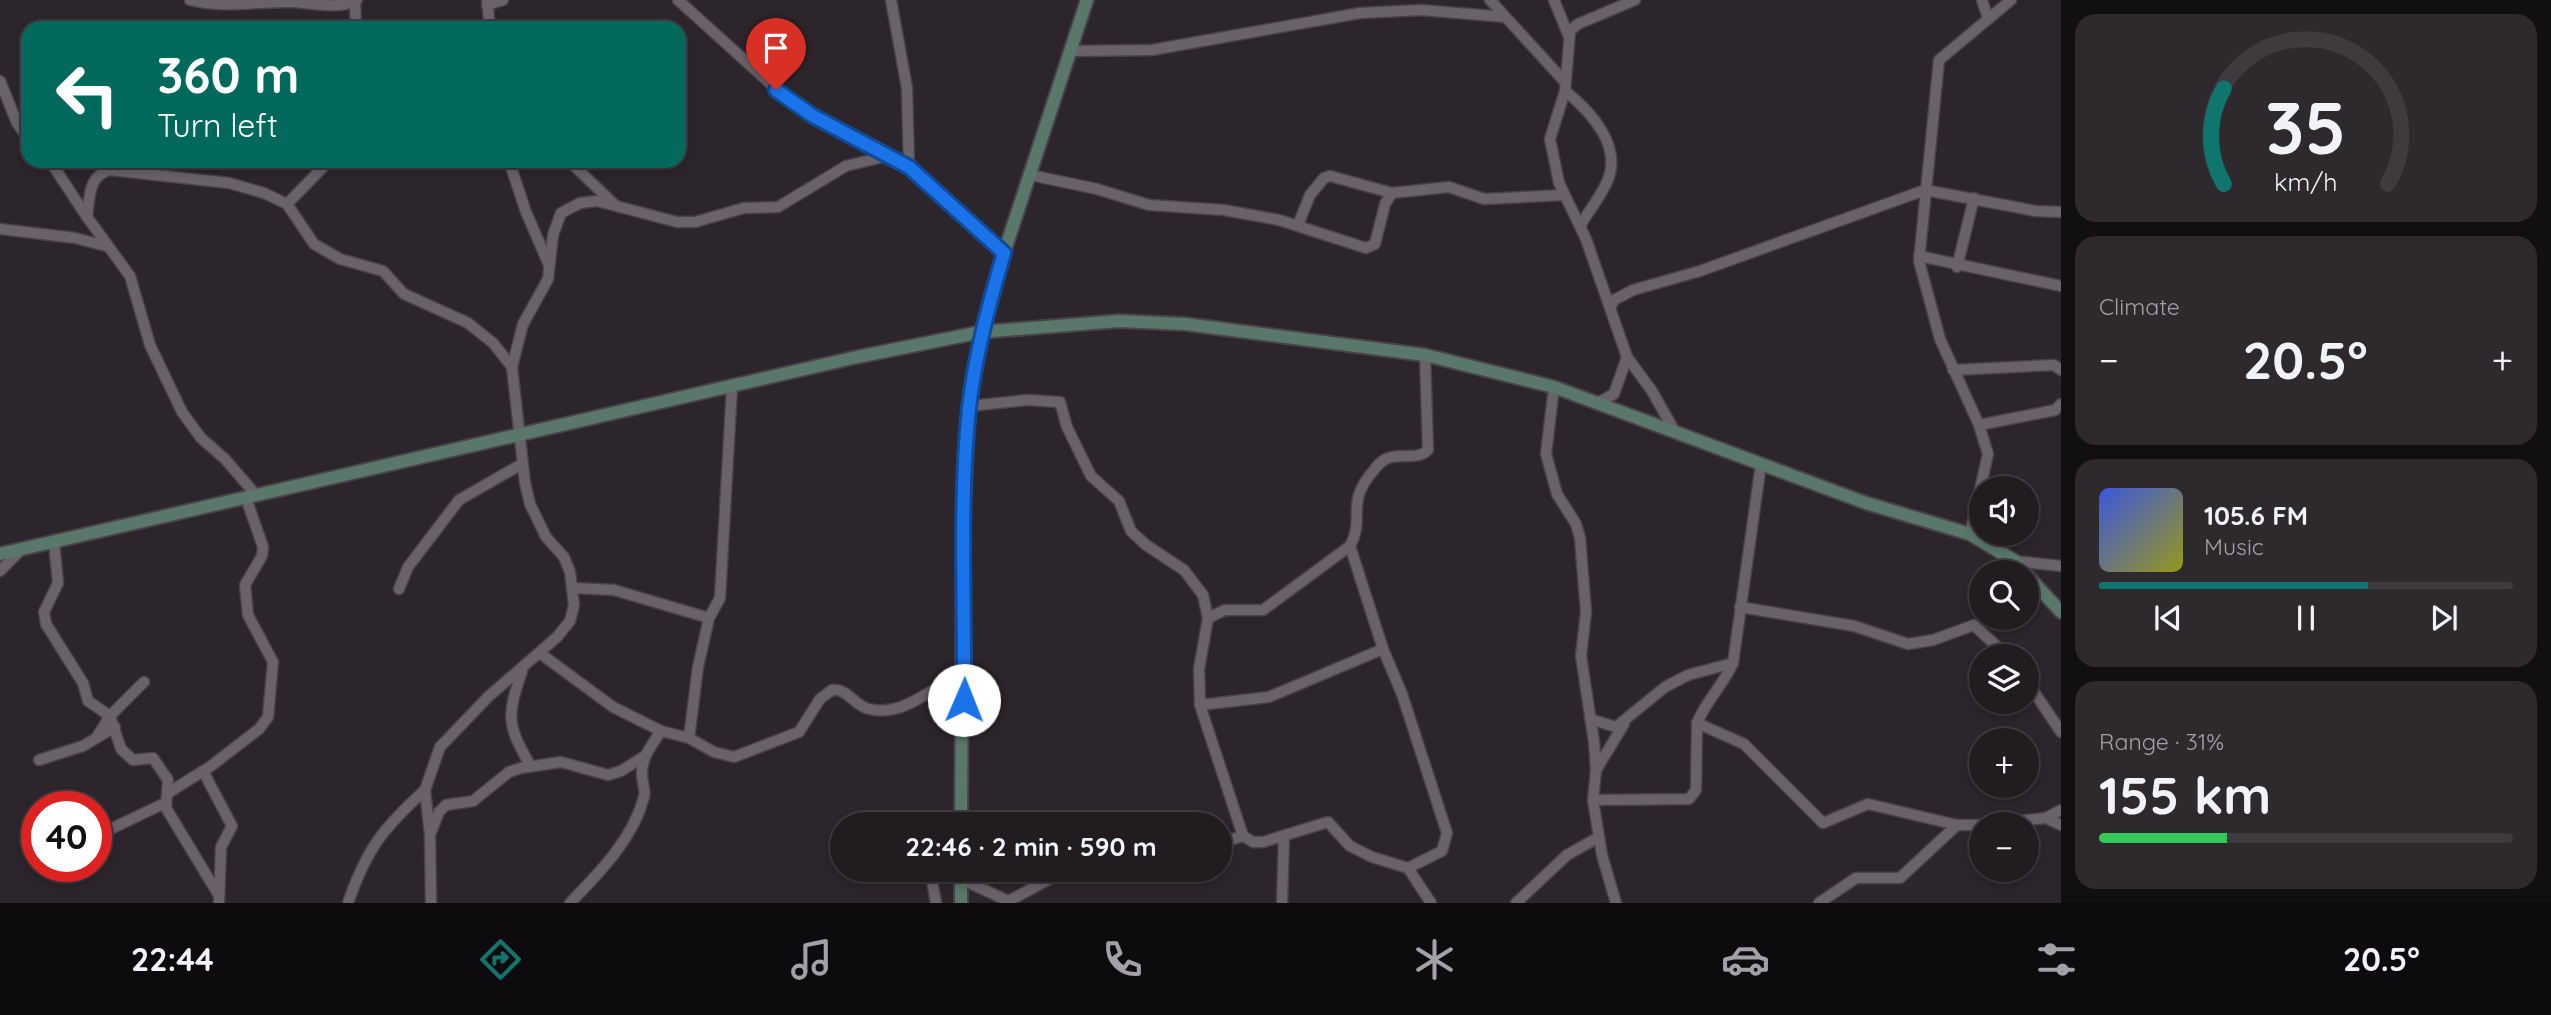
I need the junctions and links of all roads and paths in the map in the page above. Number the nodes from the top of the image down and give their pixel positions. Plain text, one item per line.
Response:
1 (190, 0) edge
2 (503, 0) edge
3 (678, 0) edge
4 (891, 0) edge
5 (1087, 0) edge
6 (1490, 0) edge
7 (1554, 0) edge
8 (1635, 0) edge
9 (1982, 0) edge
10 (2011, 0) edge
11 (356, 1) edge
12 (487, 3) edge
13 (1505, 17) junction
14 (1988, 18) junction
15 (356, 21) edge
16 (489, 21) edge
17 (1569, 37) junction
18 (1070, 51) junction
19 (0, 81) edge
20 (1565, 87) junction
21 (21, 128) edge
22 (887, 156) junction
23 (909, 167) junction
24 (55, 168) edge
25 (322, 168) edge
26 (511, 168) edge
27 (576, 168) edge
28 (1030, 175) junction
29 (1925, 190) junction
30 (1392, 193) junction
31 (1564, 195) junction
32 (1973, 198) junction
33 (287, 204) junction
34 (614, 204) junction
35 (2061, 212) edge
36 (87, 217) junction
37 (1298, 225) junction
38 (1580, 226) junction
39 (0, 229) edge
40 (106, 246) junction
41 (1004, 253) junction
42 (1919, 257) junction
43 (1941, 263) junction
44 (1957, 267) junction
45 (551, 268) junction
46 (1922, 277) junction
47 (2061, 286) edge
48 (1610, 308) junction
49 (981, 332) junction
50 (1425, 355) junction
51 (1627, 357) junction
52 (512, 367) junction
53 (1953, 370) junction
54 (2061, 370) edge
55 (732, 387) junction
56 (1554, 387) junction
57 (1599, 402) junction
58 (2061, 404) edge
59 (969, 406) junction
60 (1979, 425) junction
61 (1675, 432) junction
62 (520, 435) junction
63 (522, 464) junction
64 (1761, 464) junction
65 (1984, 476) edge
66 (251, 497) junction
67 (1969, 534) edge
68 (54, 542) junction
69 (1350, 546) junction
70 (1990, 546) edge
71 (8, 550) edge
72 (2013, 560) edge
73 (2039, 564) edge
74 (2061, 566) edge
75 (0, 571) edge
76 (2039, 587) edge
77 (575, 588) junction
78 (399, 589) dead end
79 (1740, 607) junction
80 (2061, 612) edge
81 (709, 618) junction
82 (1208, 618) junction
83 (1994, 644) edge
84 (1383, 649) junction
85 (541, 654) junction
86 (1733, 663) junction
87 (523, 669) junction
88 (964, 675) junction
89 (144, 682) dead end
90 (2039, 699) edge
91 (1200, 705) junction
92 (110, 716) junction
93 (1590, 719) junction
94 (1624, 723) junction
95 (1697, 723) junction
96 (115, 727) junction
97 (661, 731) junction
98 (2061, 732) edge
99 (97, 738) junction
100 (688, 738) junction
101 (645, 756) junction
102 (40, 760) dead end
103 (530, 765) junction
104 (1597, 770) junction
105 (203, 771) junction
106 (425, 790) junction
107 (169, 793) junction
108 (1593, 800) junction
109 (165, 803) junction
110 (2061, 810) edge
111 (961, 812) edge
112 (2046, 818) junction
113 (2039, 819) edge
114 (1957, 825) junction
115 (1969, 825) edge
116 (2061, 825) edge
117 (112, 828) edge
118 (430, 835) junction
119 (1243, 836) junction
120 (1284, 837) junction
121 (1599, 837) junction
122 (1232, 839) edge
123 (1408, 868) junction
124 (932, 882) edge
125 (961, 882) edge
126 (974, 882) edge
127 (1043, 882) edge
128 (219, 901) edge
129 (1005, 902) edge
130 (348, 903) edge
131 (430, 903) edge
132 (570, 903) edge
133 (936, 903) edge
134 (961, 903) edge
135 (1282, 903) edge
136 (1430, 903) edge
137 (1516, 903) edge
138 (1616, 903) edge
139 (1819, 903) edge

1 - 11 street
2 - 12 street
3 - 22 street
4 - 23 street
5 - 18 street
6 - 13 street
7 - 17 street
8 - 17 street
9 - 14 street
10 - 14 street
11 - 15 street
12 - 16 street
13 - 18 street
13 - 20 street
14 - 29 street
17 - 20 street
18 - 28 street
19 - 21 street
20 - 31 street
20 - 38 street
22 - 23 street
22 - 34 street
23 - 41 street
24 - 36 street
25 - 33 street
26 - 45 street
27 - 34 street
28 - 37 street
28 - 41 street
29 - 32 street
29 - 42 street
29 - 48 street
30 - 31 street
30 - 37 street
30 - 37 street
31 - 38 street
32 - 35 street
32 - 44 street
33 - 36 street
33 - 52 street
34 - 45 street
36 - 40 street
38 - 48 street
39 - 40 street
40 - 66 street
41 - 49 street
42 - 43 street
42 - 46 street
43 - 44 street
43 - 46 street
44 - 47 street
45 - 52 street
46 - 53 street
48 - 51 street
49 - 50 street
49 - 55 street
49 - 59 street
50 - 56 street
50 - 69 street
51 - 57 street
51 - 61 street
52 - 62 street
53 - 54 street
53 - 60 street
55 - 62 street
55 - 81 street
56 - 57 street
56 - 93 street
57 - 61 street
58 - 60 street
59 - 82 street
59 - 88 street
60 - 65 street
61 - 64 street
62 - 63 street
62 - 66 street
63 - 77 street
63 - 78 street
64 - 67 street
64 - 79 street
66 - 68 street
66 - 105 street
68 - 71 street
68 - 92 street
69 - 82 street
69 - 84 street
70 - 72 street
71 - 75 street
73 - 74 street
76 - 80 street
77 - 81 street
77 - 85 street
79 - 83 street
79 - 86 street
81 - 100 street
82 - 91 street
84 - 91 street
84 - 123 street
85 - 87 street
85 - 97 street
86 - 94 street
86 - 95 street
87 - 103 street
87 - 106 street
88 - 100 street
88 - 111 street
89 - 92 street
90 - 98 street
91 - 119 street
92 - 96 street
92 - 99 street
93 - 94 street
93 - 104 street
94 - 104 street
95 - 108 street
95 - 114 street
96 - 99 street
96 - 107 street
97 - 100 street
97 - 101 street
99 - 102 street
101 - 103 street
101 - 132 street
103 - 118 street
104 - 108 street
105 - 107 street
105 - 128 street
106 - 118 street
106 - 130 street
107 - 109 street
108 - 121 street
109 - 117 street
109 - 128 street
110 - 112 street
112 - 113 street
112 - 116 street
114 - 115 street
114 - 139 street
118 - 131 street
119 - 120 street
119 - 122 street
120 - 123 street
120 - 135 street
121 - 137 street
121 - 138 street
123 - 136 street
124 - 133 street
125 - 134 street
126 - 129 street
127 - 129 street

